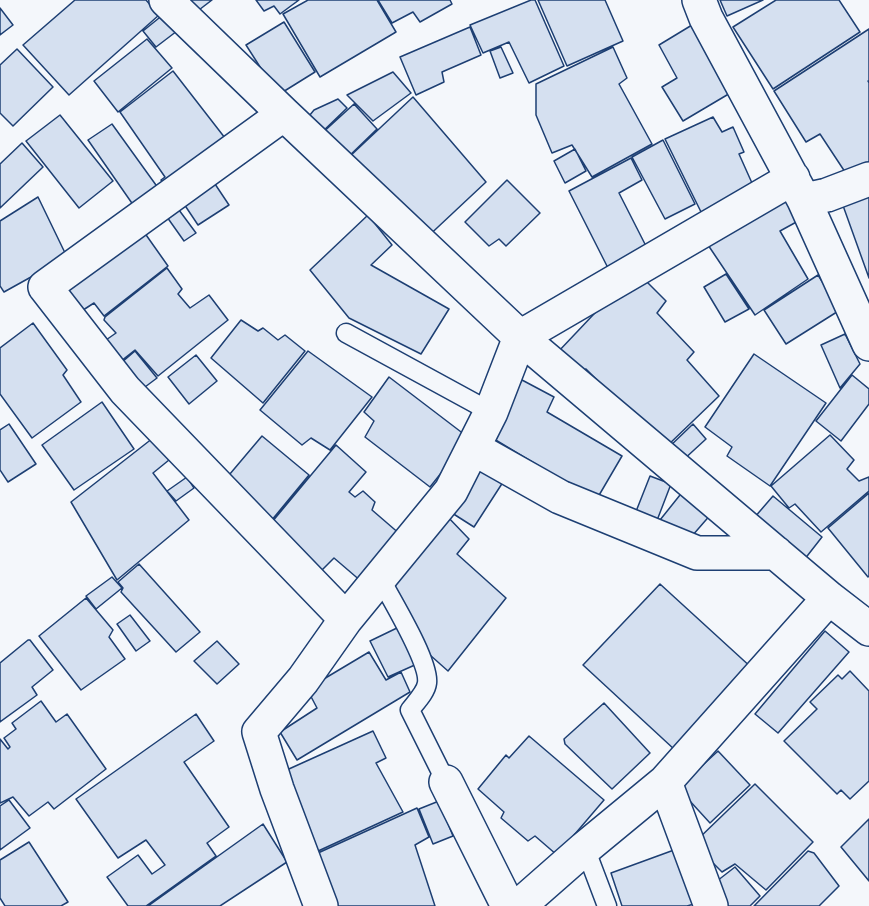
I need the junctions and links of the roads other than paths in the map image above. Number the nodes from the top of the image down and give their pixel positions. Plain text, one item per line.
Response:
1 (166, 0) edge
2 (699, 0) edge
3 (284, 114) junction
4 (869, 179) edge
5 (799, 189) junction
6 (346, 333) dead end
7 (520, 337) junction
8 (869, 344) edge
9 (491, 412) junction
10 (473, 448) junction
11 (776, 553) junction
12 (380, 578) junction
13 (829, 598) junction
14 (346, 619) junction
15 (869, 629) edge
16 (446, 782) joint
17 (665, 782) junction
18 (585, 848) junction
19 (321, 906) edge
20 (508, 906) edge
21 (519, 906) edge
22 (607, 906) edge
23 (711, 906) edge

1 - 3 street
2 - 5 street
3 - 7 street
3 - 14 street
4 - 5 street
5 - 7 street
5 - 8 street
6 - 9 lane
7 - 9 street
7 - 11 street
9 - 10 street
10 - 11 street
10 - 12 street
11 - 13 street
12 - 14 street
12 - 16 lane
13 - 15 street
13 - 17 street
14 - 19 street
16 - 20 street
17 - 18 street
17 - 23 street
18 - 21 street
18 - 22 lane

